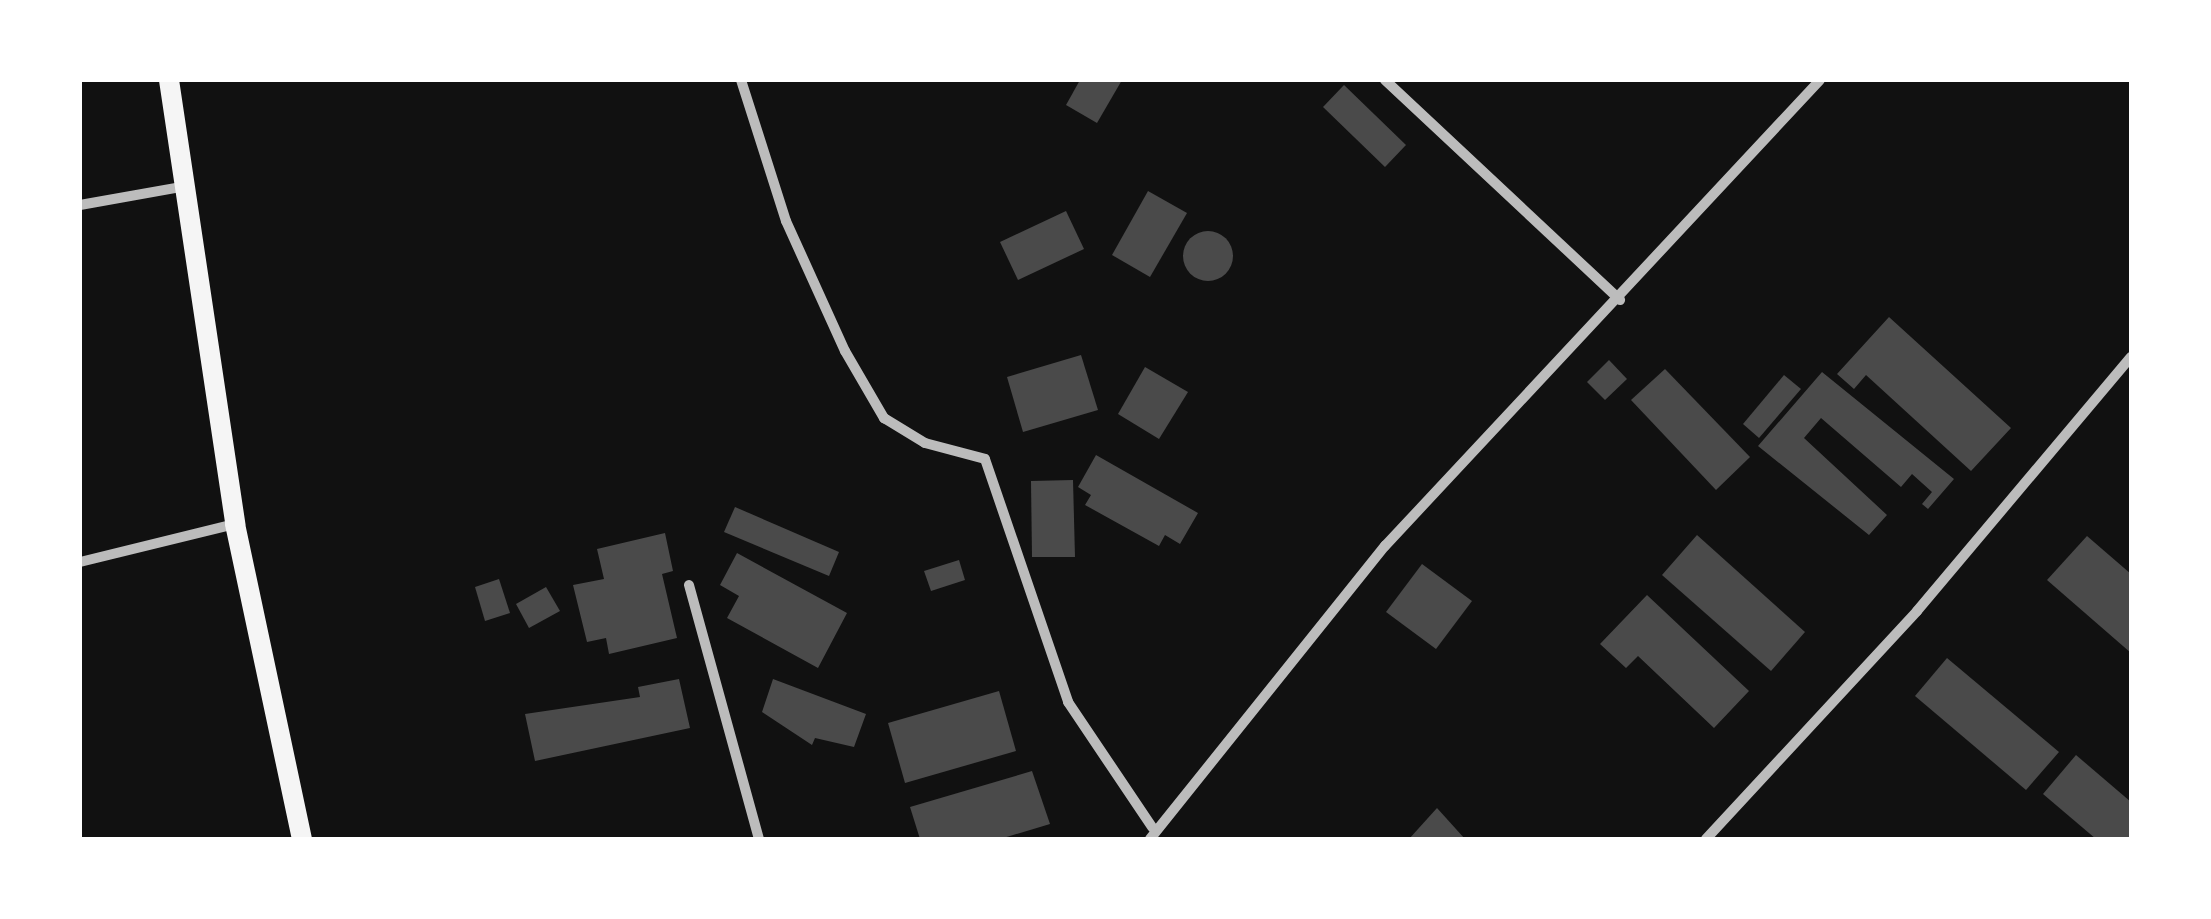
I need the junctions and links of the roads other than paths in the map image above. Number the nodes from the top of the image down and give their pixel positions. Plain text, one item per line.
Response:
1 (168, 80) edge
2 (740, 80) edge
3 (1385, 80) edge
4 (1820, 80) edge
5 (186, 186) junction
6 (80, 205) edge
7 (1620, 300) junction
8 (2131, 357) edge
9 (234, 524) junction
10 (80, 562) edge
11 (689, 586) dead end
12 (1151, 833) edge
13 (302, 839) edge
14 (759, 839) edge
15 (1706, 839) edge

1 - 5 main road
2 - 12 street
3 - 7 street
4 - 7 street
5 - 6 street
5 - 9 main road
7 - 12 street
8 - 15 street
9 - 10 street
9 - 13 main road
11 - 14 street

